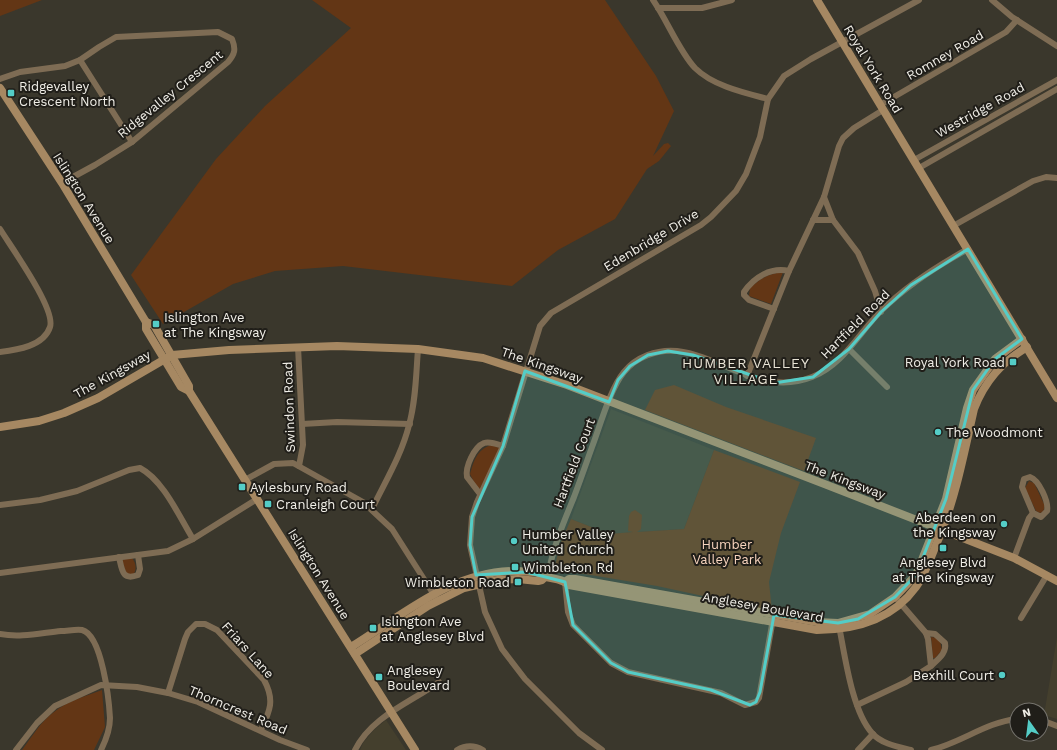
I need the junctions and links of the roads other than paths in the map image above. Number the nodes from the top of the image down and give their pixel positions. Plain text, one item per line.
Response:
1 (653, 0) edge
2 (732, 0) edge
3 (817, 0) edge
4 (919, 0) edge
5 (992, 0) edge
6 (658, 8) junction
7 (1017, 20) junction
8 (842, 43) junction
9 (1057, 46) edge
10 (80, 60) junction
11 (0, 79) edge
12 (1057, 80) edge
13 (0, 88) edge
14 (1057, 89) edge
15 (768, 100) junction
16 (882, 107) junction
17 (132, 142) junction
18 (914, 160) junction
19 (919, 168) junction
20 (1057, 178) edge
21 (62, 183) junction
22 (824, 197) junction
23 (813, 220) junction
24 (833, 220) junction
25 (953, 226) junction
26 (0, 229) edge
27 (968, 249) junction
28 (789, 271) junction
29 (774, 309) junction
30 (881, 312) junction
31 (1022, 339) junction
32 (298, 347) junction
33 (1027, 348) junction
34 (418, 349) junction
35 (849, 349) junction
36 (0, 352) edge
37 (168, 357) junction
38 (525, 371) junction
39 (990, 371) junction
40 (747, 376) junction
41 (887, 387) dead end
42 (1057, 398) edge
43 (609, 402) junction
44 (302, 424) junction
45 (410, 424) junction
46 (0, 427) edge
47 (503, 446) junction
48 (299, 466) junction
49 (245, 480) junction
50 (480, 494) junction
51 (257, 499) junction
52 (0, 505) edge
53 (372, 509) junction
54 (1033, 513) junction
55 (939, 529) junction
56 (193, 539) junction
57 (138, 555) junction
58 (119, 557) junction
59 (1014, 558) junction
60 (0, 573) edge
61 (1047, 575) junction
62 (546, 577) junction
63 (477, 579) junction
64 (1057, 580) edge
65 (565, 582) junction
66 (435, 598) junction
67 (898, 600) junction
68 (773, 618) junction
69 (1021, 618) dead end
70 (839, 627) junction
71 (926, 633) junction
72 (0, 634) edge
73 (353, 650) junction
74 (931, 666) junction
75 (439, 682) dead end
76 (107, 685) junction
77 (168, 693) junction
78 (857, 705) junction
79 (390, 712) junction
80 (1009, 721) edge
81 (261, 730) junction
82 (872, 734) junction
83 (16, 750) edge
84 (101, 750) edge
85 (307, 750) edge
86 (355, 750) edge
87 (414, 750) edge
88 (457, 750) edge
89 (483, 750) edge
90 (602, 750) edge
91 (858, 750) edge
92 (911, 750) edge
93 (931, 750) edge

1 - 6 street
2 - 6 street
3 - 8 street, Royal York Road
4 - 8 street, Edenbridge Drive
5 - 7 street
6 - 15 street
7 - 9 street
7 - 16 street, Romney Road
8 - 15 street, Edenbridge Drive
8 - 16 street, Royal York Road
10 - 11 street, Ridgevalley Crescent
10 - 17 street
10 - 17 street, Ridgevalley Crescent
12 - 18 street, Westridge Road
13 - 21 street, Islington Avenue
14 - 19 street, Westridge Road
15 - 38 street, Edenbridge Drive
16 - 18 street, Royal York Road
16 - 22 street
17 - 21 street, Ridgevalley Crescent
18 - 19 street, Royal York Road
19 - 25 street, Royal York Road
20 - 25 street
21 - 37 street, Islington Avenue
22 - 23 street
22 - 24 street
23 - 24 street
23 - 28 street
24 - 30 street
25 - 27 street, Royal York Road
26 - 36 street
27 - 30 street, Hartfield Road
27 - 31 street, Royal York Road
28 - 29 street
28 - 29 street
29 - 40 street
30 - 35 street, Hartfield Road
31 - 33 street, Royal York Road
31 - 39 street, Anglesey Boulevard
32 - 34 street, The Kingsway
32 - 37 street, The Kingsway
32 - 44 street, Swindon Road
33 - 39 street, Anglesey Boulevard
33 - 42 street, Royal York Road
34 - 38 street, The Kingsway
34 - 45 street
35 - 40 street, Hartfield Road
35 - 41 street
37 - 46 street, The Kingsway
37 - 49 street, Islington Avenue
38 - 43 street, The Kingsway
38 - 47 street
39 - 55 street, Anglesey Boulevard
40 - 43 street, Hartfield Road
43 - 55 street, The Kingsway
43 - 62 street, Hartfield Court
44 - 45 street
44 - 48 street, Swindon Road
45 - 53 street
47 - 50 street
47 - 50 street
48 - 49 street
48 - 53 street
49 - 51 street, Islington Avenue
50 - 63 street
51 - 56 street
51 - 73 street, Islington Avenue
52 - 56 street
53 - 66 street
54 - 54 street
54 - 59 street
55 - 59 street, The Kingsway
55 - 67 street, Anglesey Boulevard
56 - 57 street
57 - 58 street
57 - 58 street
58 - 60 street
59 - 61 street, The Kingsway
61 - 64 street, The Kingsway
61 - 69 street
62 - 63 street, Anglesey Boulevard
62 - 65 street, Anglesey Boulevard
63 - 66 street, Anglesey Boulevard
63 - 90 street
65 - 68 street, Anglesey Boulevard
65 - 68 street
66 - 73 street, Anglesey Boulevard
67 - 70 street, Anglesey Boulevard
67 - 71 street
68 - 70 street, Anglesey Boulevard
70 - 78 street
71 - 74 street
71 - 74 street
72 - 76 street
73 - 79 street, Islington Avenue
74 - 78 street
75 - 79 street
76 - 77 street, Thorncrest Road
76 - 83 street, Thorncrest Road
76 - 84 street
77 - 81 street, Thorncrest Road
77 - 81 street, Friars Lane
78 - 82 street
79 - 86 street
79 - 87 street, Islington Avenue
80 - 93 street
81 - 85 street, Thorncrest Road
82 - 91 street
82 - 92 street
88 - 89 street

